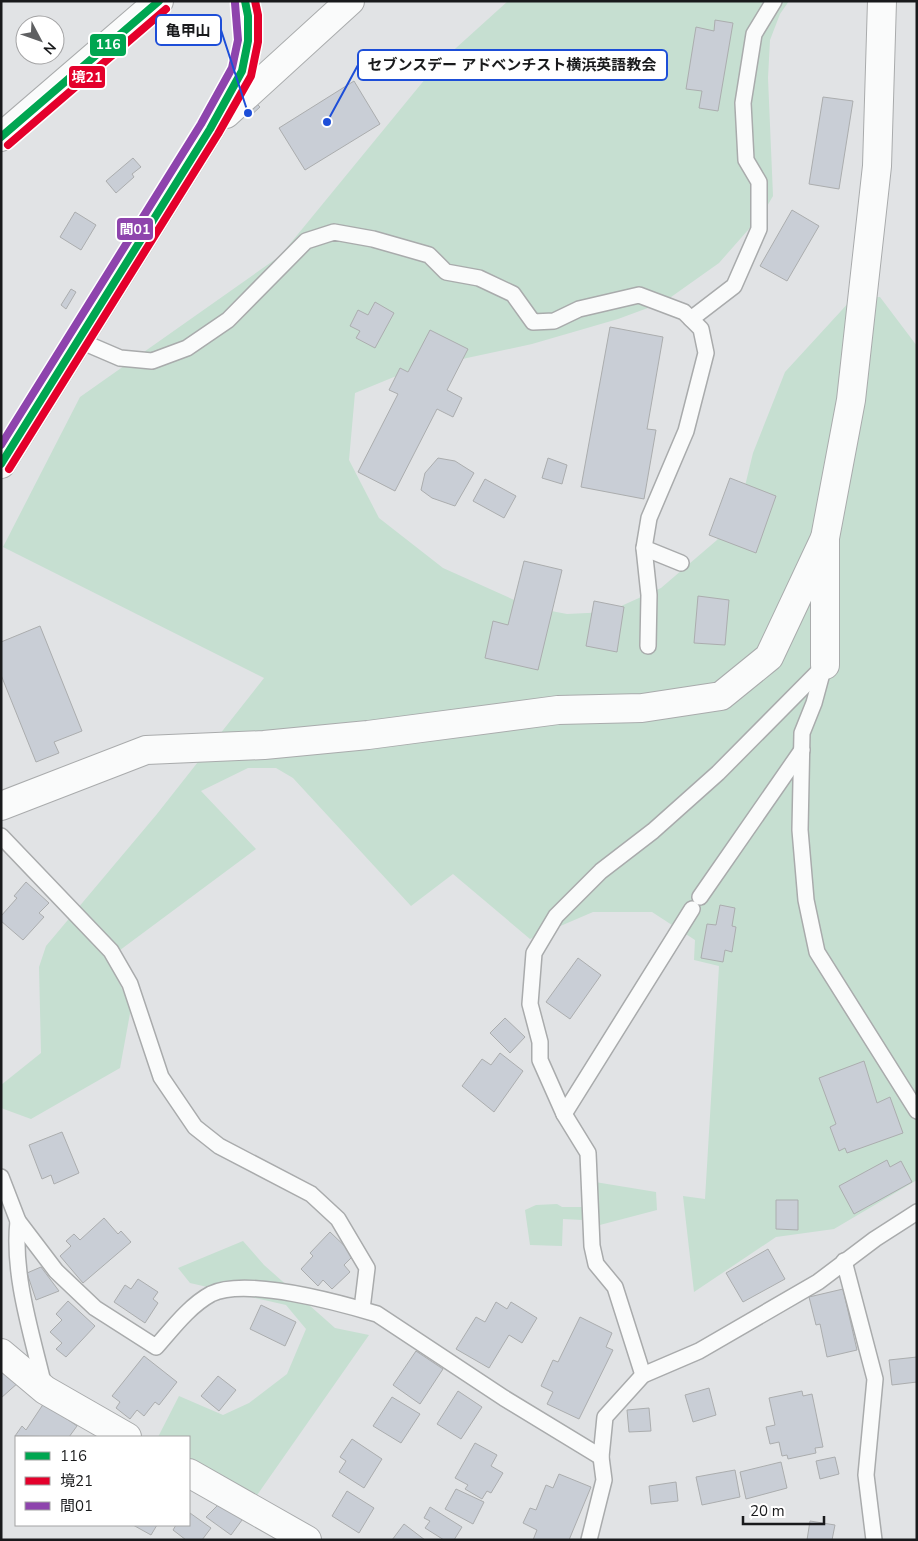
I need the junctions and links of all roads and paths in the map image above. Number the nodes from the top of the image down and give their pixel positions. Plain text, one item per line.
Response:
1 (159, 1) edge
2 (245, 1) edge
3 (350, 1) edge
4 (774, 1) edge
5 (882, 1) edge
6 (210, 129) junction
7 (1, 137) edge
8 (691, 319) junction
9 (78, 340) junction
10 (1, 464) edge
11 (825, 538) junction
12 (644, 548) junction
13 (681, 563) dead end
14 (648, 646) dead end
15 (825, 665) junction
16 (802, 750) junction
17 (1, 806) edge
18 (1, 836) edge
19 (917, 1111) edge
20 (564, 1114) junction
21 (1, 1177) edge
22 (917, 1212) edge
23 (18, 1221) junction
24 (844, 1261) junction
25 (362, 1309) junction
26 (1, 1353) edge
27 (643, 1374) junction
28 (45, 1390) junction
29 (125, 1436) edge
30 (601, 1457) junction
31 (190, 1474) edge
32 (307, 1540) edge
33 (589, 1540) edge
34 (874, 1540) edge

1 - 7 main road
2 - 6 main road
3 - 6 main road
4 - 8 lane
5 - 11 main road
6 - 9 main road
8 - 9 lane
8 - 12 lane
9 - 10 main road
11 - 15 main road
11 - 17 main road
12 - 13 lane
12 - 14 lane
15 - 16 lane
15 - 20 lane
16 - 19 lane
16 - 20 lane
18 - 25 lane
20 - 27 lane
21 - 23 lane
22 - 24 lane
23 - 25 lane
23 - 28 lane
24 - 27 lane
24 - 34 lane
25 - 30 lane
26 - 28 main road
27 - 30 lane
28 - 29 main road
30 - 33 lane
31 - 32 main road

